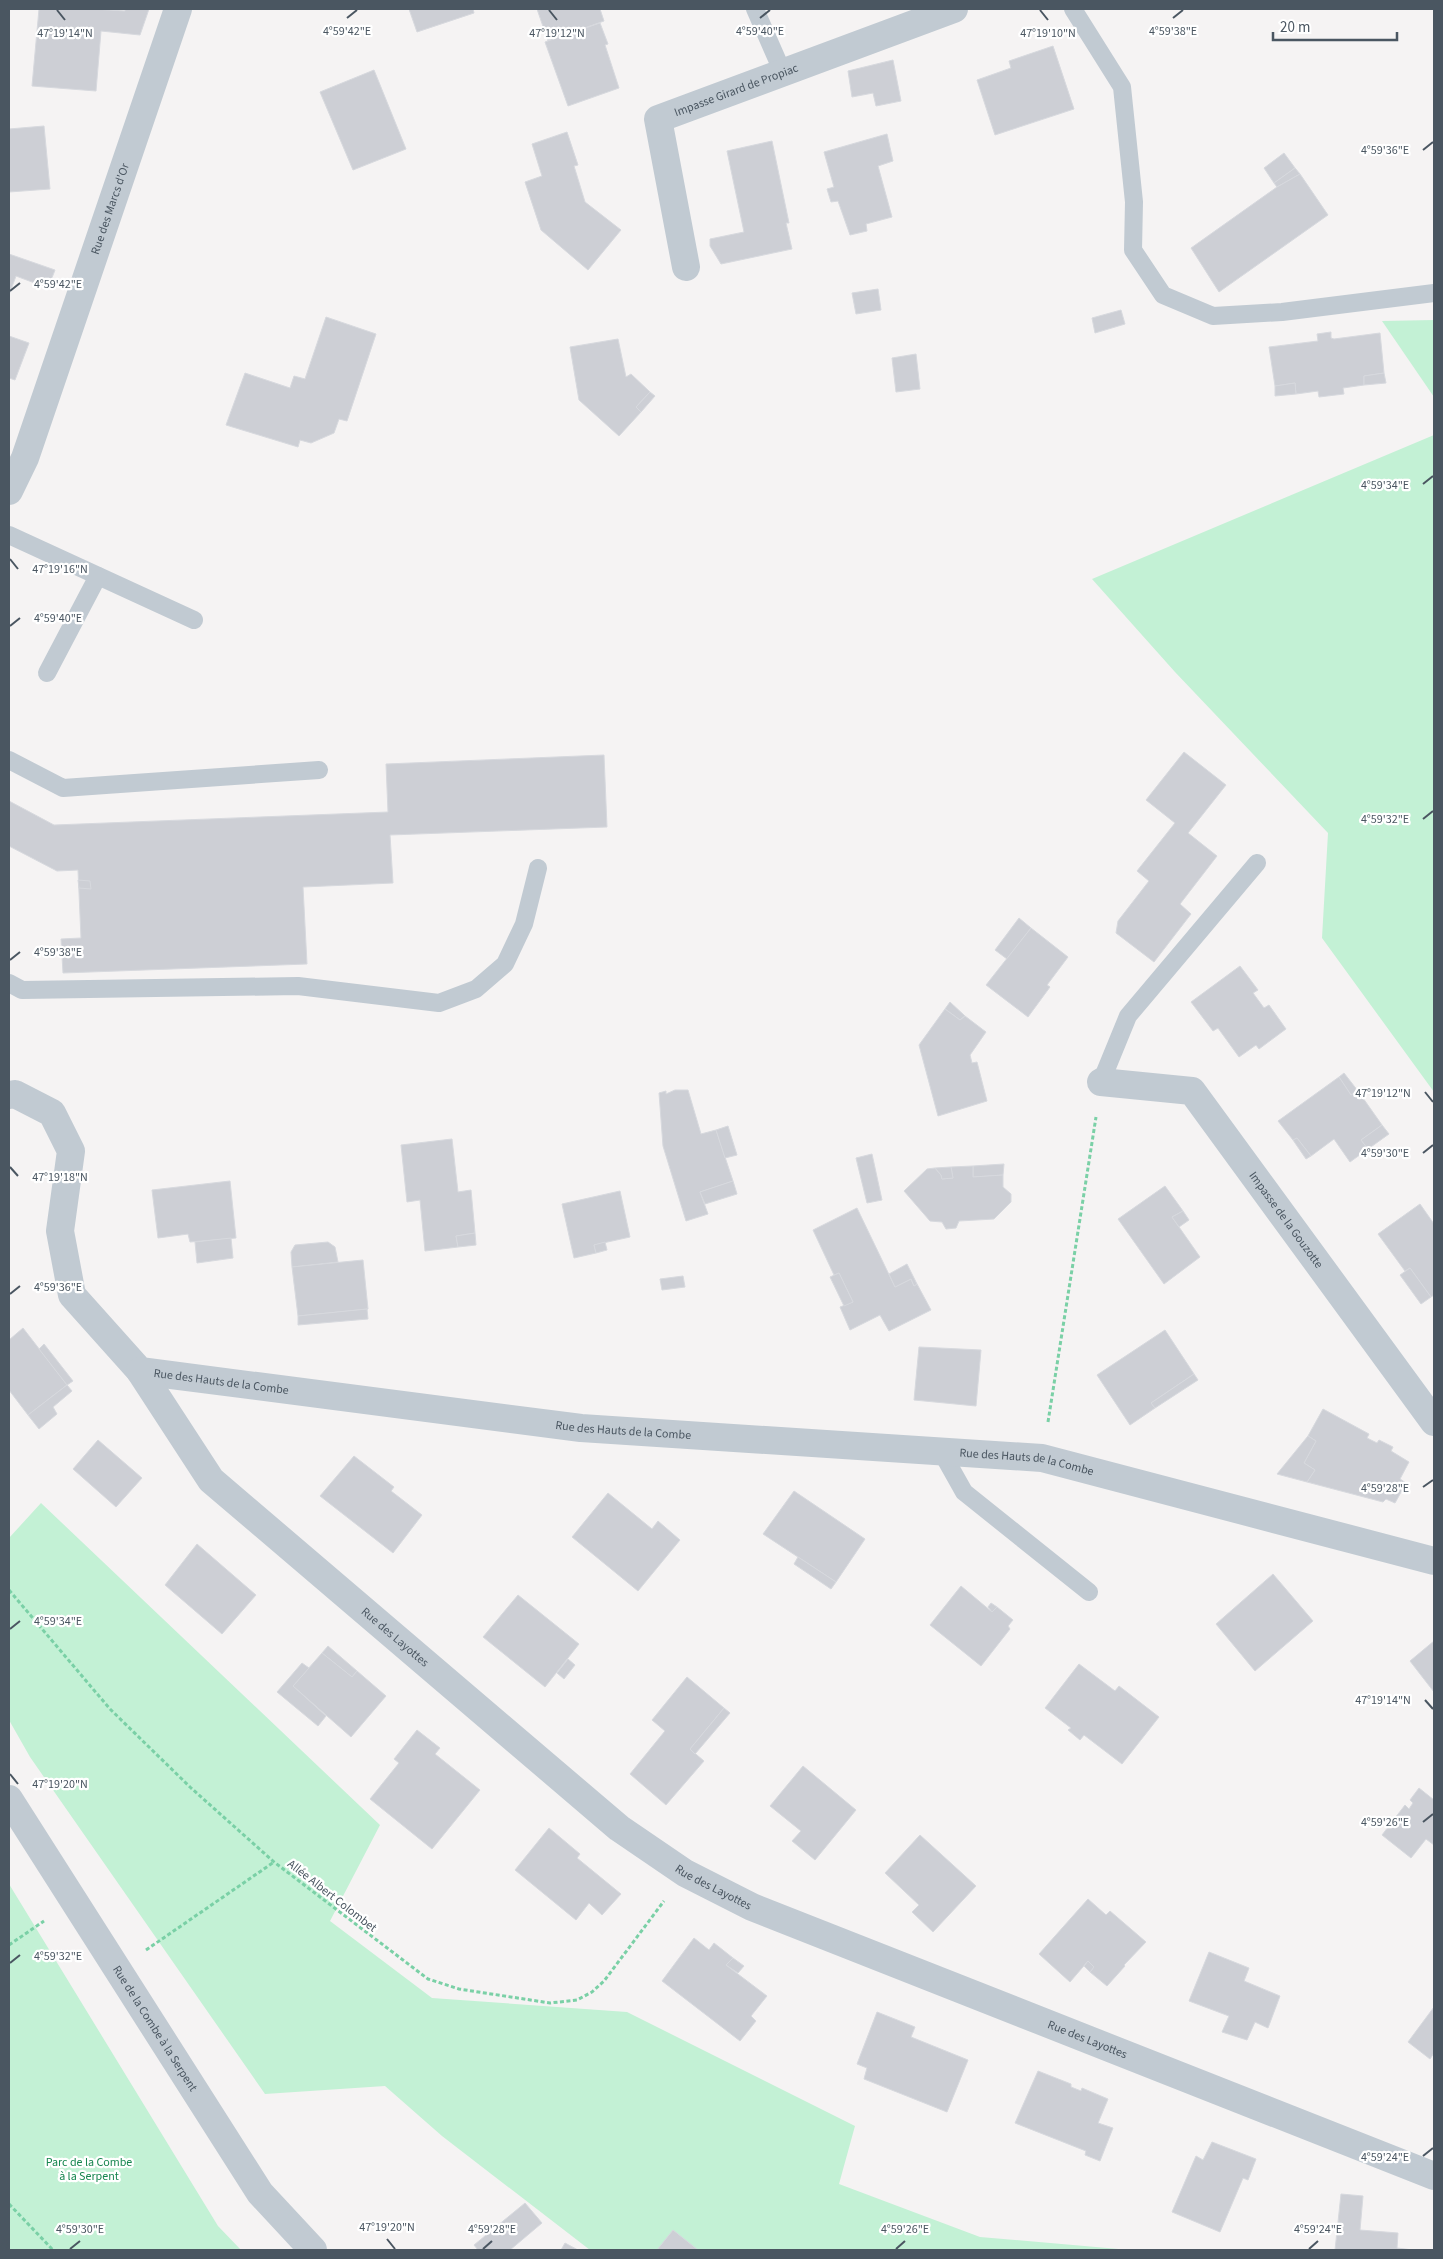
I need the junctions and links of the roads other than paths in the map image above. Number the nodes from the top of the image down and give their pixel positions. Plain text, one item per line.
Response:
1 (178, 9) edge
2 (755, 9) edge
3 (954, 9) edge
4 (1073, 9) edge
5 (783, 73) junction
6 (686, 267) dead end
7 (1434, 293) edge
8 (9, 491) edge
9 (9, 535) edge
10 (98, 576) junction
11 (194, 620) dead end
12 (47, 673) dead end
13 (9, 760) edge
14 (319, 770) dead end
15 (1257, 863) dead end
16 (538, 868) dead end
17 (9, 983) edge
18 (1102, 1082) joint
19 (9, 1095) edge
20 (140, 1371) junction
21 (1434, 1422) edge
22 (942, 1452) junction
23 (1434, 1561) edge
24 (1090, 1592) dead end
25 (9, 1799) edge
26 (1434, 2176) edge
27 (313, 2250) edge

1 - 8 street, Rue des Marcs d'Or
2 - 5 lane
3 - 5 street, Impasse Girard de Propiac
4 - 7 lane
5 - 6 street, Impasse Girard de Propiac
9 - 10 lane
10 - 11 lane
10 - 12 lane
13 - 14 lane
15 - 18 lane
16 - 17 lane
18 - 21 street, Impasse de la Gouzotte
19 - 20 street, Rue des Hauts de la Combe
20 - 22 street, Rue des Hauts de la Combe
20 - 26 street, Rue des Layottes
22 - 23 street, Rue des Hauts de la Combe
22 - 24 lane
25 - 27 street, Rue de la Combe à la Serpent

